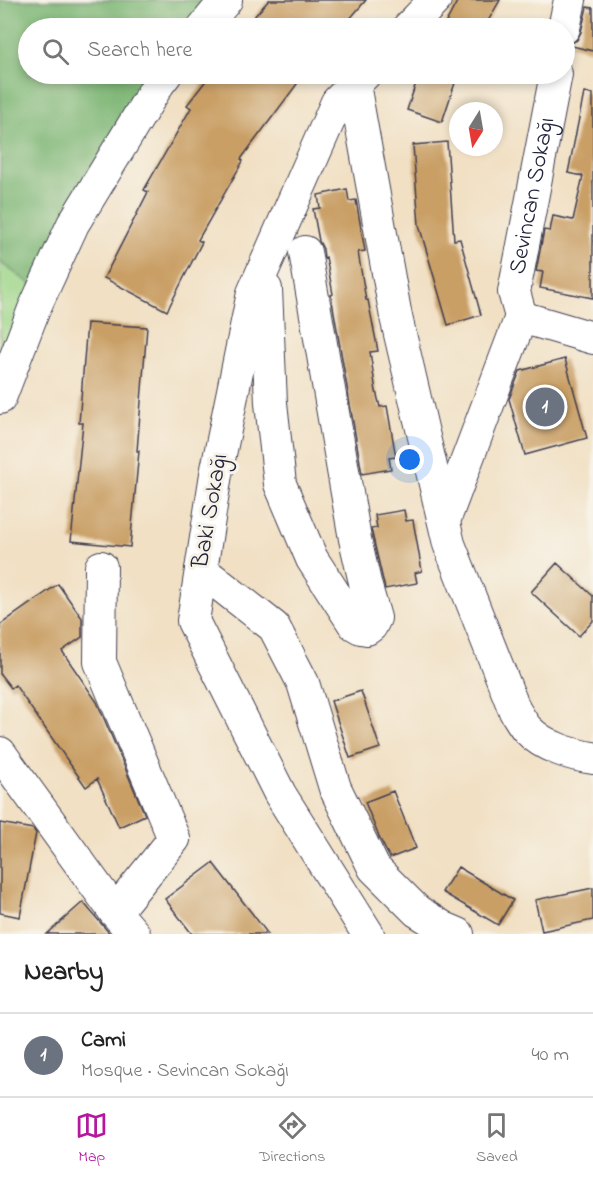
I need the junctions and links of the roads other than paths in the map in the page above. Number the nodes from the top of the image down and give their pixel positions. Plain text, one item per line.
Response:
1 (226, 0) edge
2 (435, 0) edge
3 (570, 0) edge
4 (211, 18) edge
5 (418, 18) edge
6 (566, 18) edge
7 (158, 84) edge
8 (354, 84) edge
9 (360, 84) edge
10 (554, 84) edge
11 (305, 252) dead end
12 (265, 267) junction
13 (521, 317) junction
14 (593, 338) edge
15 (0, 398) edge
16 (444, 520) junction
17 (101, 567) dead end
18 (201, 570) junction
19 (0, 753) edge
20 (593, 758) edge
21 (125, 923) edge
22 (368, 934) edge
23 (458, 934) edge

1 - 4 street
2 - 5 street
3 - 6 street
7 - 15 street
8 - 12 street, Baki Sokağı
9 - 16 street
10 - 13 street, Sevincan Sokağı
11 - 12 street
12 - 18 street, Baki Sokağı
13 - 14 street
13 - 16 street
16 - 20 street
17 - 21 street
18 - 22 street, Baki Sokağı
18 - 23 street
19 - 21 street

